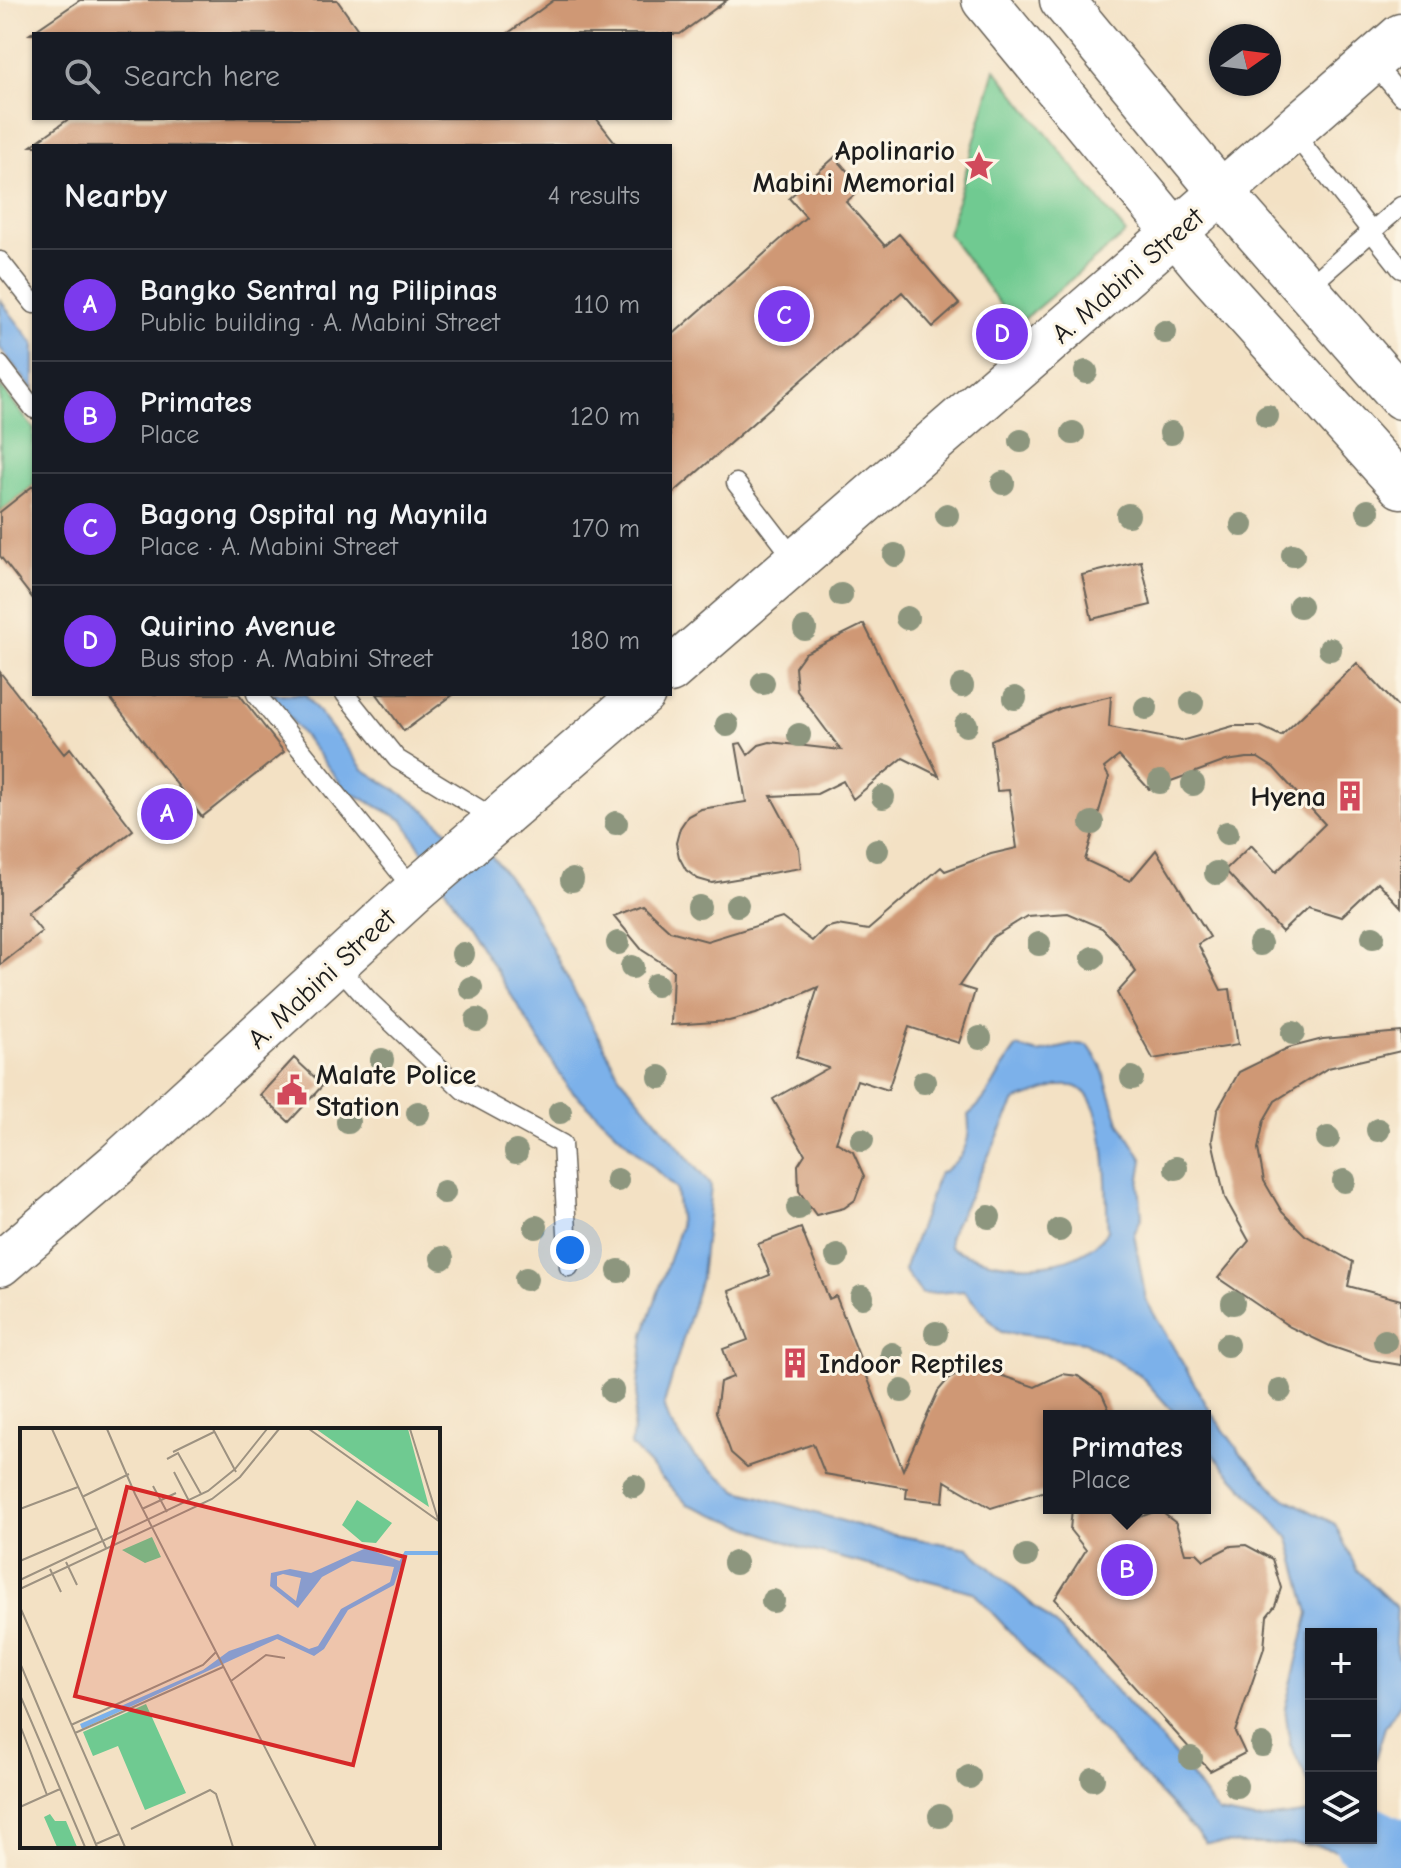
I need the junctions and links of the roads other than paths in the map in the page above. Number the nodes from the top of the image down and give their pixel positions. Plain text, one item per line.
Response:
1 (984, 0) edge
2 (1062, 0) edge
3 (1386, 48) edge
4 (1401, 96) edge
5 (1291, 130) junction
6 (1221, 192) junction
7 (1401, 206) edge
8 (1177, 233) junction
9 (1372, 233) junction
10 (0, 261) edge
11 (1401, 269) edge
12 (1306, 289) junction
13 (32, 301) edge
14 (0, 365) edge
15 (1401, 397) edge
16 (32, 406) edge
17 (736, 483) dead end
18 (1401, 486) edge
19 (796, 561) junction
20 (672, 669) edge
21 (258, 696) edge
22 (347, 696) edge
23 (641, 696) edge
24 (484, 831) junction
25 (423, 884) junction
26 (337, 965) junction
27 (0, 1264) edge
28 (569, 1267) dead end

1 - 8 main road
2 - 6 main road
3 - 4 lane
3 - 5 main road, A. Mabini Street
5 - 6 main road, A. Mabini Street
5 - 9 lane
6 - 8 main road, A. Mabini Street
6 - 12 main road
7 - 9 lane
8 - 18 main road
8 - 19 main road, A. Mabini Street
9 - 11 lane
9 - 12 lane
10 - 13 lane
12 - 15 main road
14 - 16 lane
17 - 19 lane
19 - 20 main road, A. Mabini Street
21 - 25 lane
22 - 24 lane
23 - 24 main road, A. Mabini Street
24 - 25 main road, A. Mabini Street
25 - 26 main road, A. Mabini Street
26 - 27 main road, A. Mabini Street
26 - 28 lane

